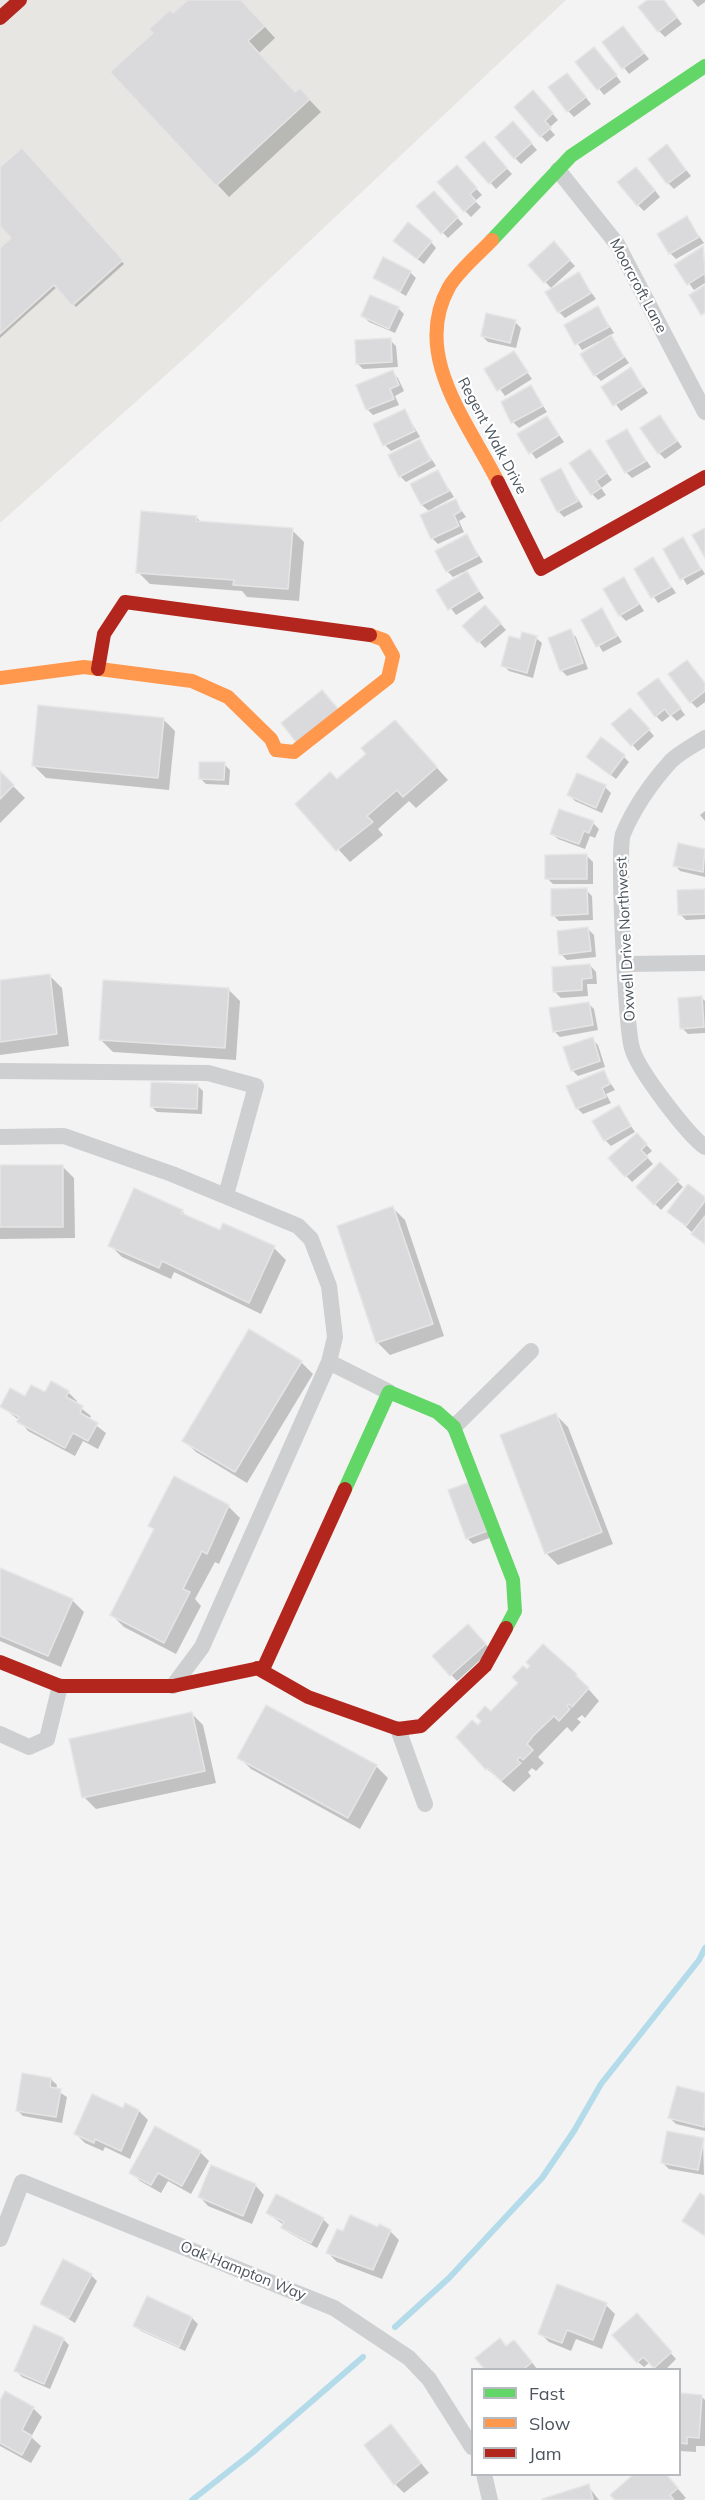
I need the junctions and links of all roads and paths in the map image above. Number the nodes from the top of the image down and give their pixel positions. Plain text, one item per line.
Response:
1 (20, 0) edge
2 (0, 18) edge
3 (705, 66) edge
4 (558, 170) junction
5 (705, 412) edge
6 (705, 477) edge
7 (98, 669) junction
8 (0, 678) edge
9 (705, 738) edge
10 (705, 963) edge
11 (626, 964) junction
12 (0, 1071) edge
13 (0, 1137) edge
14 (705, 1147) edge
15 (226, 1195) junction
16 (531, 1351) dead end
17 (329, 1362) junction
18 (389, 1392) junction
19 (454, 1427) junction
20 (0, 1662) edge
21 (257, 1668) junction
22 (60, 1686) junction
23 (173, 1686) junction
24 (398, 1729) junction
25 (0, 1734) edge
26 (425, 1804) dead end
27 (0, 2239) edge
28 (471, 2445) edge
29 (484, 2476) edge
30 (490, 2500) edge

1 - 2 street
3 - 4 street, Regent Walk Drive
4 - 5 street, Moorcroft Lane
4 - 6 street, Regent Walk Drive
7 - 7 street
7 - 8 street
9 - 11 street, Oxwell Drive Northwest
10 - 11 street
11 - 14 street, Oxwell Drive Northwest
12 - 15 street
13 - 15 street
15 - 17 street
16 - 19 street
17 - 18 street
17 - 23 street
18 - 19 street
18 - 21 street
19 - 24 street
20 - 22 street
21 - 23 street
21 - 24 street
22 - 23 street
22 - 25 street
24 - 26 street
27 - 28 street, Oak Hampton Way
29 - 30 street

